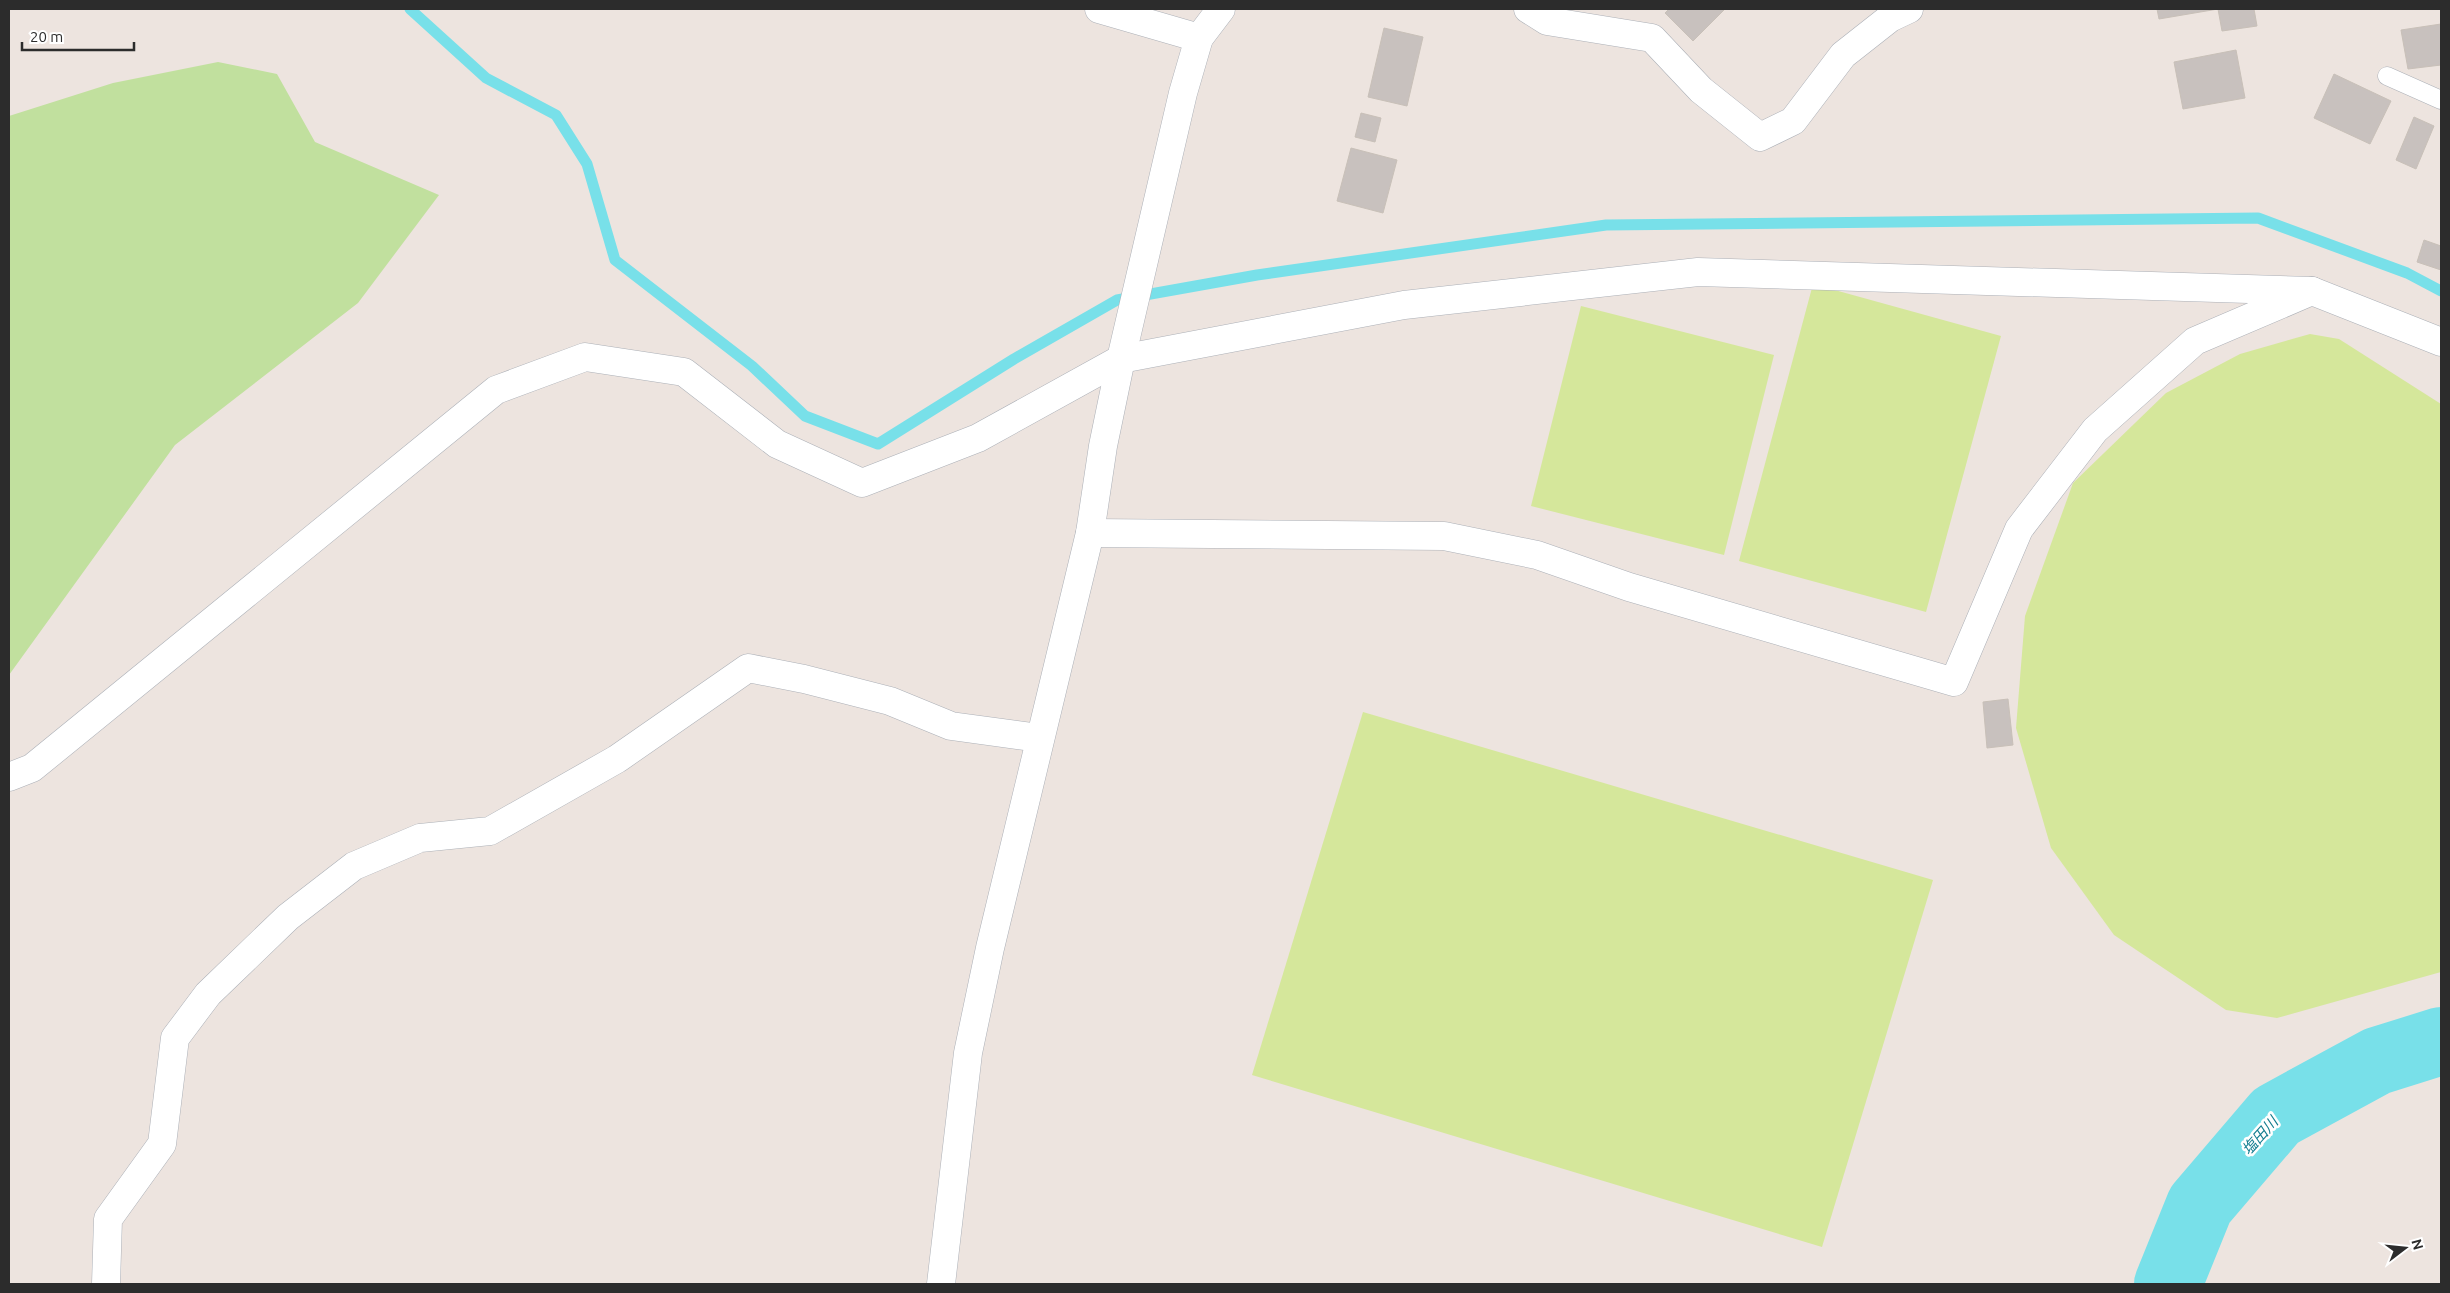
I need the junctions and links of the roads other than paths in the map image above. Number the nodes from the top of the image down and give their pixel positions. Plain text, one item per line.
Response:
1 (1099, 9) edge
2 (1220, 9) edge
3 (1528, 9) edge
4 (1909, 9) edge
5 (1199, 38) junction
6 (2387, 76) dead end
7 (2441, 100) edge
8 (2312, 291) junction
9 (2441, 342) edge
10 (1121, 359) junction
11 (1090, 532) junction
12 (1040, 738) junction
13 (9, 777) edge
14 (106, 1284) edge
15 (941, 1284) edge

1 - 5 street
2 - 5 street
3 - 4 street
5 - 10 street
6 - 7 lane
8 - 9 street
8 - 10 street
8 - 11 street
10 - 11 street
10 - 13 street
11 - 12 street
12 - 14 street
12 - 15 street

